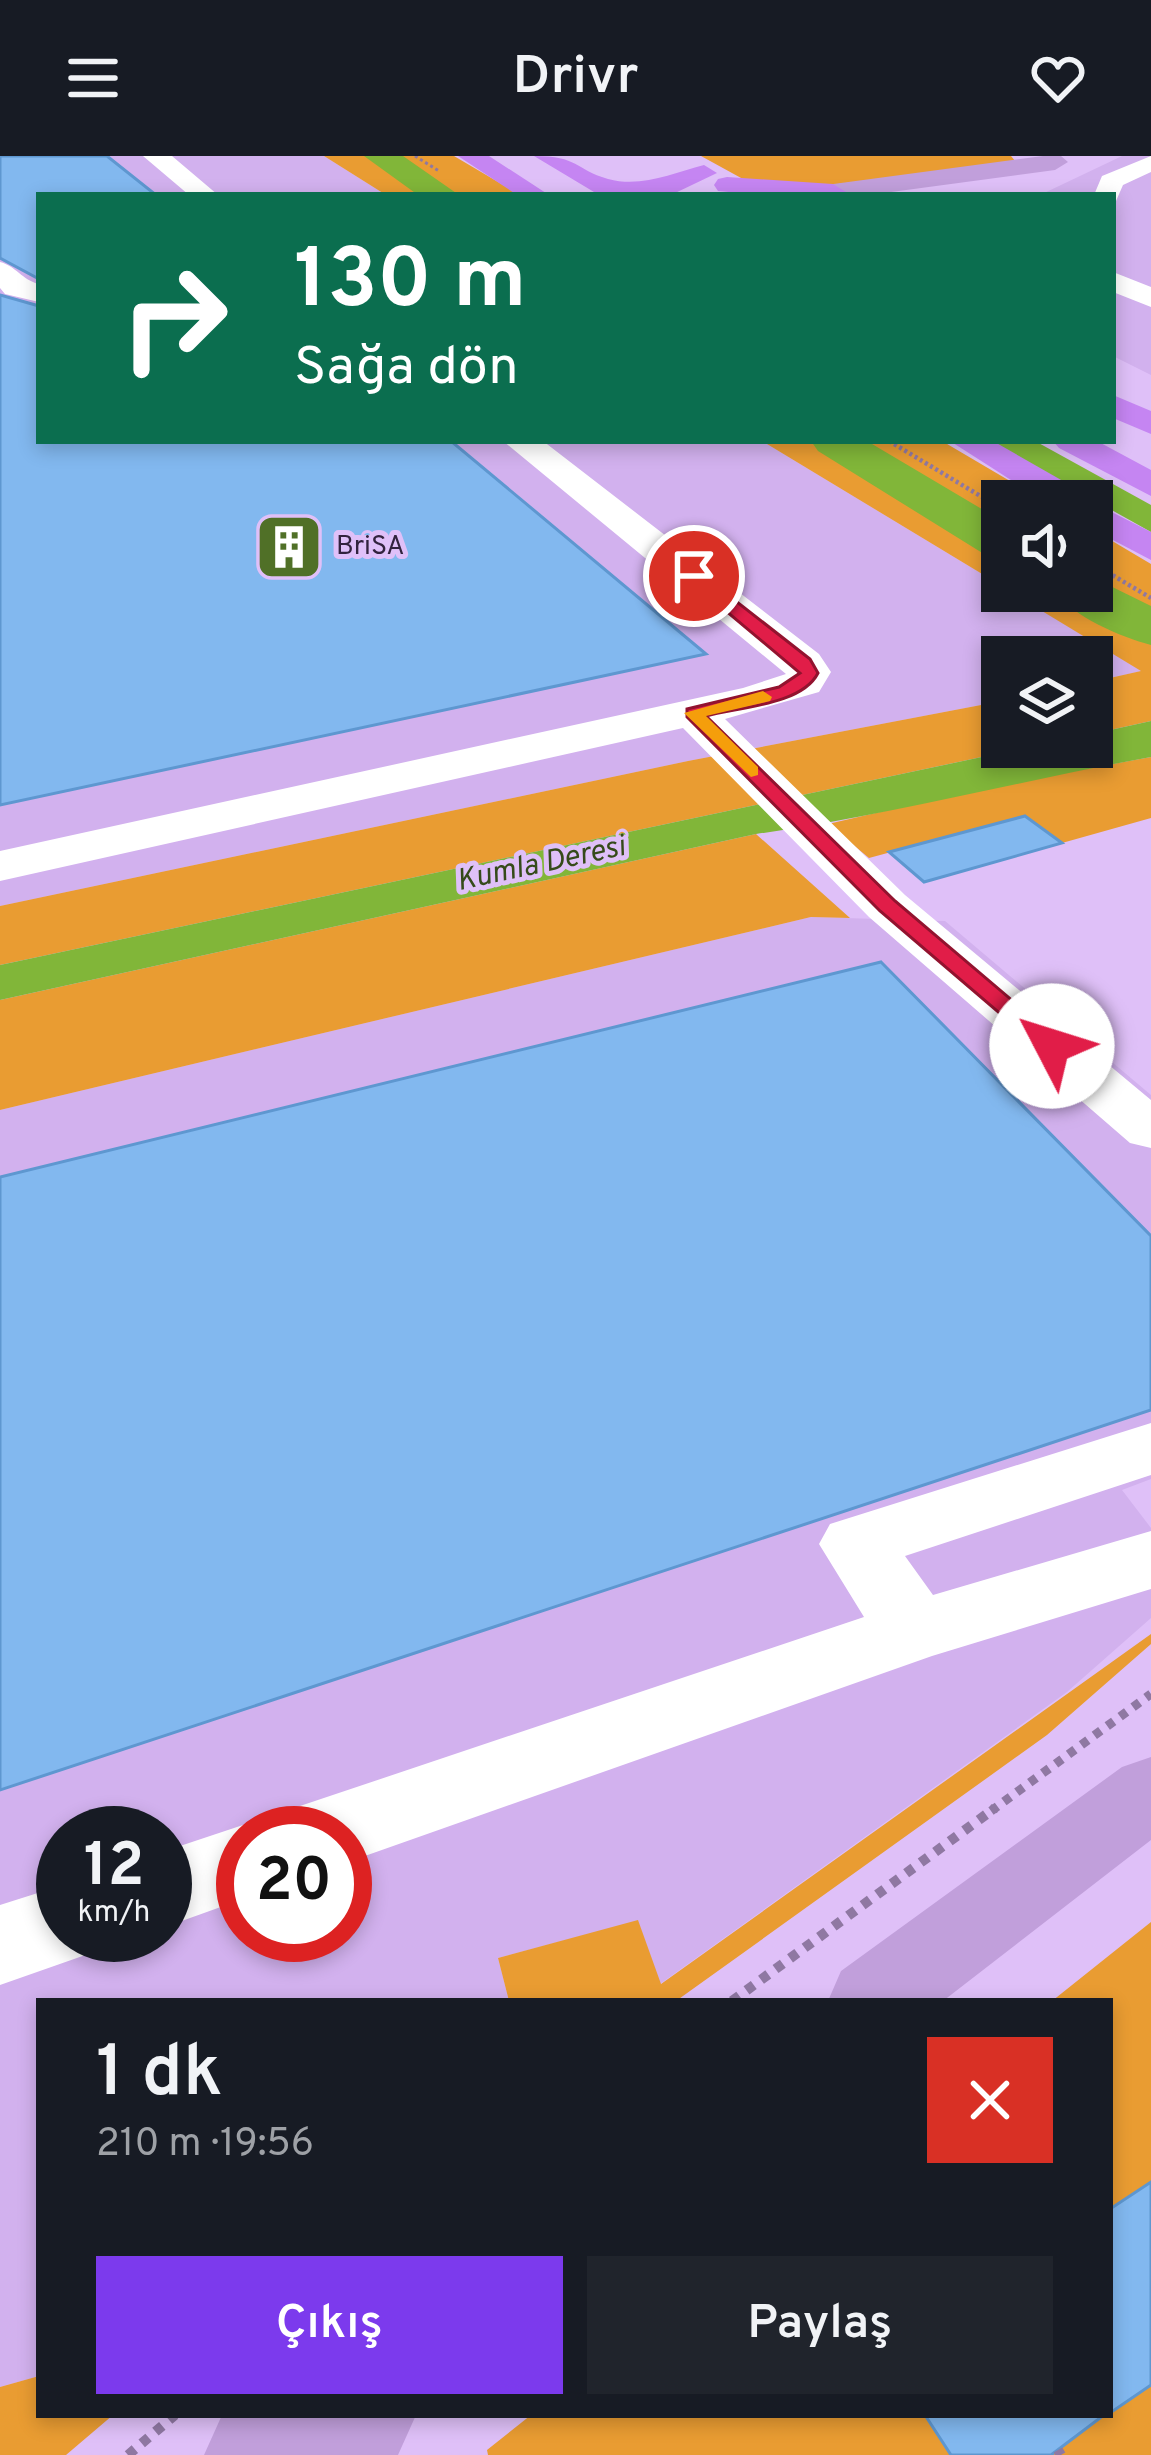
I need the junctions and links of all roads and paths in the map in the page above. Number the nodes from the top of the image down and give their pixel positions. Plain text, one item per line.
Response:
1 (156, 156) edge
2 (471, 156) edge
3 (547, 156) edge
4 (589, 156) edge
5 (626, 156) edge
6 (669, 156) edge
7 (1055, 158) edge
8 (1151, 162) edge
9 (720, 187) edge
10 (611, 191) edge
11 (201, 192) edge
12 (531, 192) edge
13 (656, 192) edge
14 (793, 192) edge
15 (835, 192) edge
16 (902, 192) edge
17 (1108, 192) edge
18 (0, 271) edge
19 (1116, 281) edge
20 (36, 292) edge
21 (1151, 298) edge
22 (1116, 378) edge
23 (1151, 396) edge
24 (1116, 406) edge
25 (1151, 424) edge
26 (525, 444) edge
27 (894, 444) edge
28 (973, 444) edge
29 (1093, 444) edge
30 (1100, 444) edge
31 (1151, 454) edge
32 (1035, 480) edge
33 (1151, 481) edge
34 (981, 496) edge
35 (1113, 526) edge
36 (1151, 548) edge
37 (1113, 575) edge
38 (1151, 598) edge
39 (693, 713) junction
40 (0, 866) edge
41 (1151, 1130) edge
42 (1151, 1449) edge
43 (1151, 1560) edge
44 (915, 1631) junction
45 (1151, 1694) edge
46 (1151, 1792) edge
47 (372, 1818) edge
48 (36, 1933) edge
49 (0, 1945) edge
50 (736, 1998) edge
51 (877, 1998) edge
52 (171, 2418) edge
53 (308, 2418) edge
54 (319, 2418) edge
55 (360, 2418) edge
56 (128, 2455) edge
57 (257, 2455) edge
58 (280, 2455) edge
59 (326, 2455) edge

1 - 11 lane
2 - 12 highway
3 - 10 highway
4 - 13 highway
5 - 9 highway
6 - 9 highway
7 - 15 main road
7 - 16 main road
8 - 17 lane
9 - 10 highway
9 - 14 highway
18 - 20 lane
19 - 21 lane
22 - 23 highway
24 - 25 highway
26 - 39 lane
27 - 34 path
28 - 32 highway
29 - 33 highway
30 - 31 highway
35 - 36 highway
37 - 38 path
39 - 40 lane
39 - 41 lane
42 - 44 lane
43 - 44 lane
44 - 47 lane
45 - 50 path
46 - 51 main road
48 - 49 lane
52 - 56 path
53 - 57 main road
54 - 58 main road
55 - 59 main road

